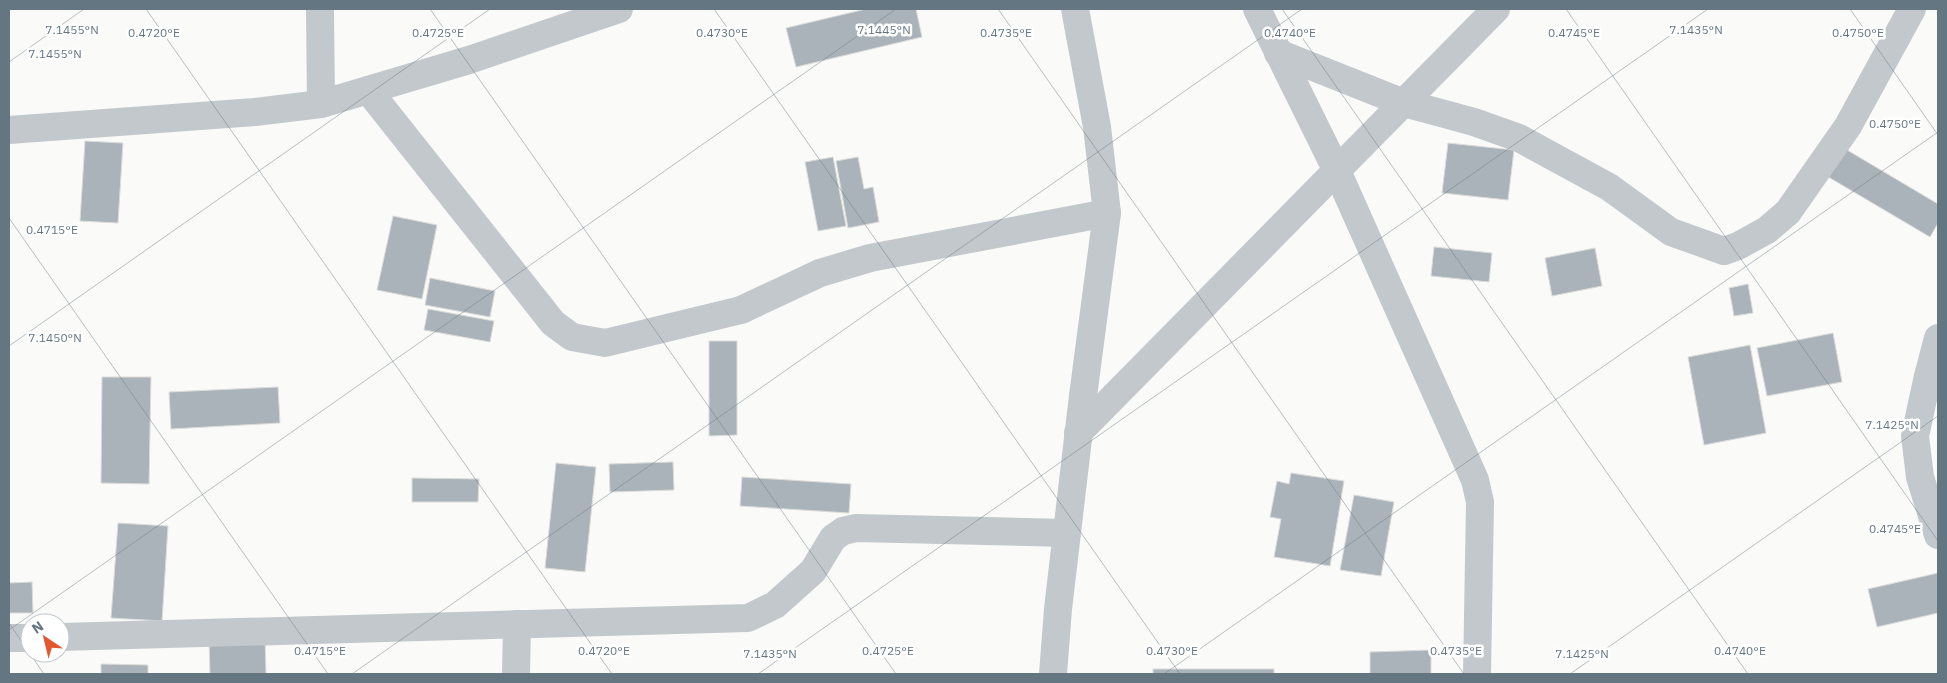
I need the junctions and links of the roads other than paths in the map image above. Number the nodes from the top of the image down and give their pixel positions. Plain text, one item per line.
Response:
1 (320, 9) edge
2 (619, 9) edge
3 (1075, 9) edge
4 (1257, 9) edge
5 (1496, 9) edge
6 (1912, 9) edge
7 (1278, 53) junction
8 (368, 90) junction
9 (1404, 103) junction
10 (322, 104) junction
11 (9, 130) edge
12 (1337, 171) junction
13 (1107, 213) junction
14 (1938, 338) edge
15 (1078, 433) junction
16 (1067, 533) junction
17 (1938, 535) edge
18 (517, 624) junction
19 (70, 637) edge
20 (516, 674) edge
21 (1053, 674) edge
22 (1477, 674) edge

1 - 10 street
2 - 8 street
3 - 13 street
4 - 7 street
5 - 9 street
6 - 9 street
7 - 9 street
7 - 12 street
8 - 10 street
8 - 13 street
9 - 12 street
10 - 11 street
12 - 15 street
12 - 22 street
13 - 15 street
14 - 17 street
15 - 16 street
16 - 18 street
16 - 21 street
18 - 19 street
18 - 20 street

